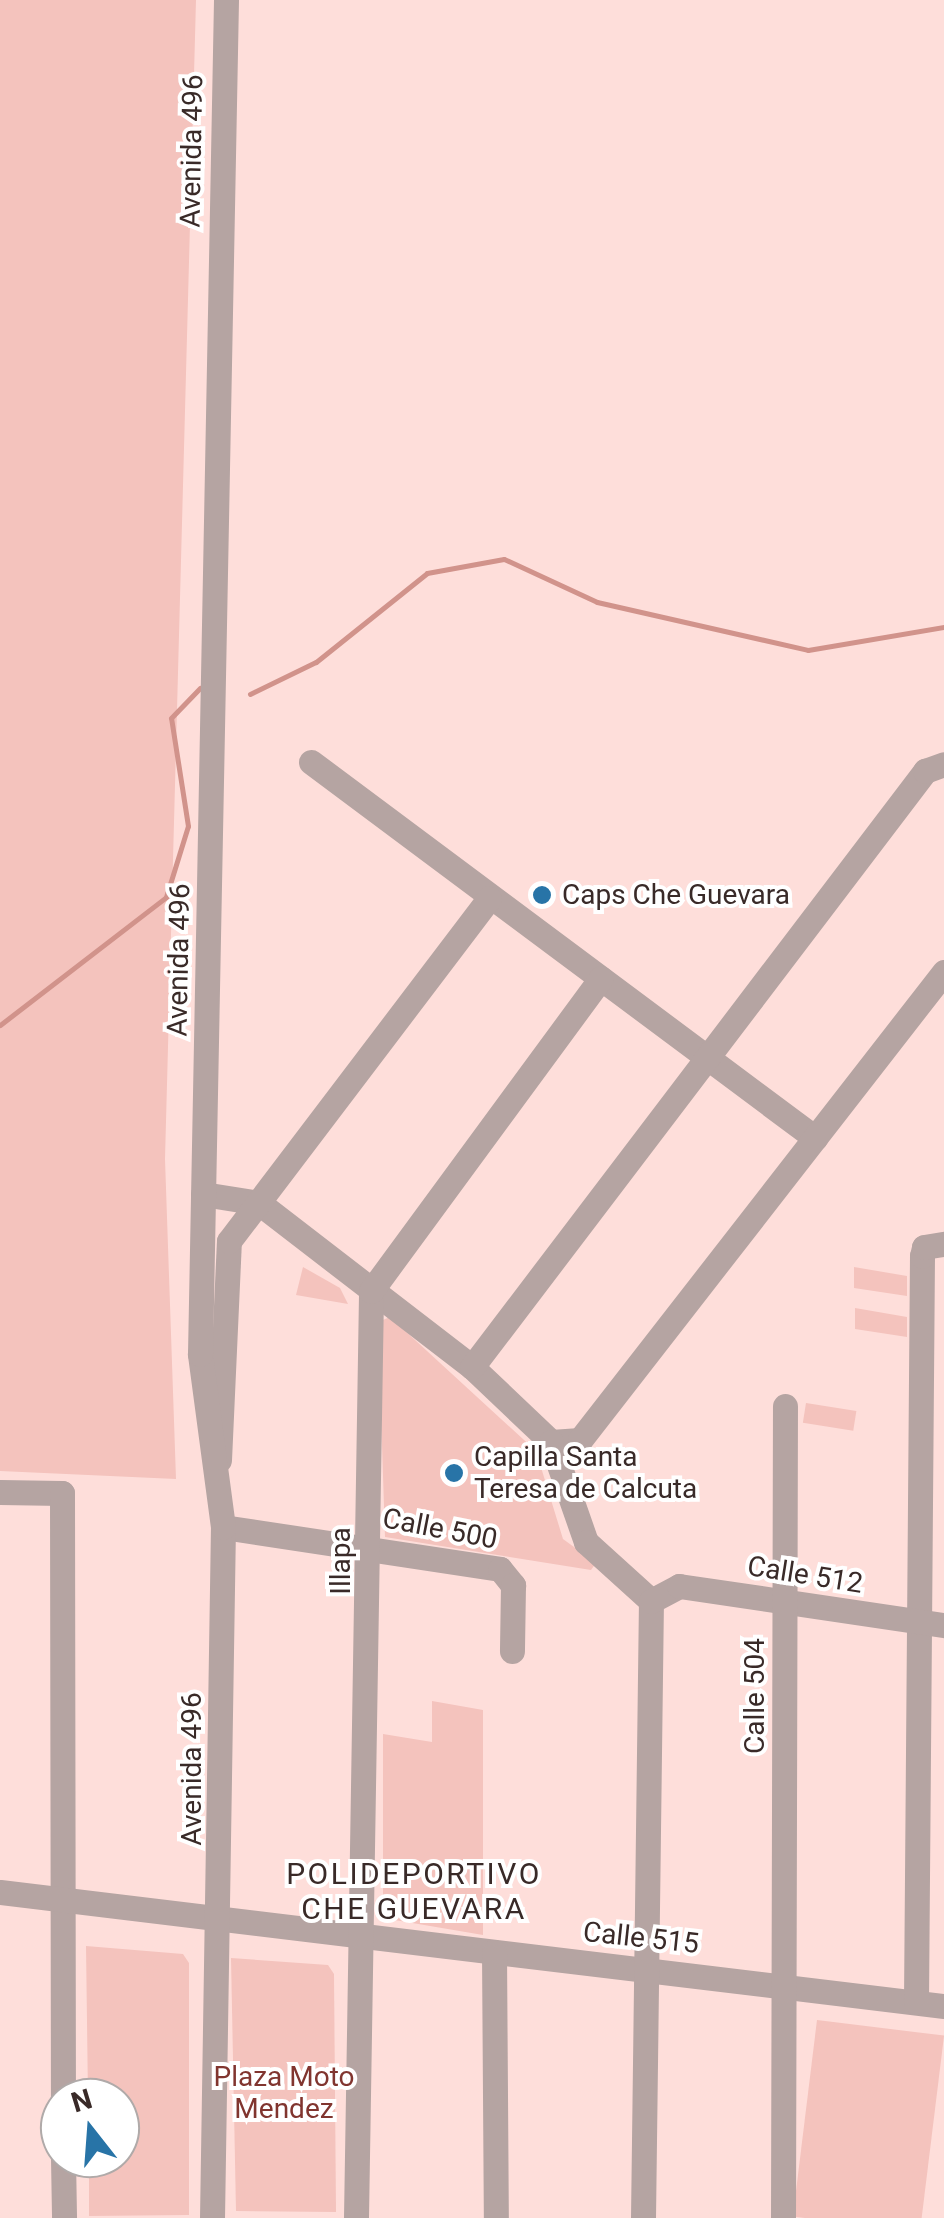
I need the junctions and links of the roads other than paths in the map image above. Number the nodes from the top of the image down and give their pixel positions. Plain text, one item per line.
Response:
1 (226, 0) edge
2 (311, 762) dead end
3 (944, 764) edge
4 (489, 898) junction
5 (944, 972) edge
6 (601, 978) junction
7 (704, 1057) junction
8 (815, 1138) junction
9 (203, 1194) junction
10 (260, 1204) junction
11 (944, 1244) edge
12 (371, 1292) junction
13 (472, 1367) junction
14 (785, 1406) dead end
15 (551, 1442) junction
16 (216, 1488) junction
17 (0, 1492) edge
18 (223, 1527) junction
19 (371, 1547) junction
20 (655, 1596) junction
21 (785, 1602) junction
22 (932, 1625) edge
23 (512, 1651) dead end
24 (0, 1892) edge
25 (60, 1900) junction
26 (211, 1919) junction
27 (359, 1935) junction
28 (494, 1952) junction
29 (648, 1968) junction
30 (788, 1985) junction
31 (916, 2002) junction
32 (944, 2006) edge
33 (63, 2078) edge
34 (63, 2178) edge
35 (64, 2218) edge
36 (212, 2218) edge
37 (356, 2218) edge
38 (496, 2218) edge
39 (643, 2218) edge
40 (783, 2218) edge

1 - 9 street, Avenida 496
2 - 4 street
3 - 7 street
4 - 6 street
4 - 10 street
5 - 8 street
6 - 7 street
6 - 12 street
7 - 8 street
7 - 13 street
8 - 15 street
9 - 10 street
9 - 16 street, Avenida 496
10 - 12 street
10 - 16 street
11 - 22 street
12 - 13 street
12 - 19 street, Illapa
13 - 15 street
14 - 21 street, Calle 504
15 - 20 street
16 - 18 street, Avenida 496
17 - 25 street
18 - 19 street, Calle 500
18 - 26 street, Avenida 496
19 - 23 street, Calle 500
19 - 27 street, Illapa
20 - 21 street, Calle 512
20 - 29 street
21 - 22 street, Calle 512
21 - 30 street, Calle 504
22 - 31 street
24 - 25 street, Calle 515
25 - 26 street, Calle 515
25 - 33 street
26 - 27 street, Calle 515
26 - 36 street, Avenida 496
27 - 28 street, Calle 515
27 - 37 street, Illapa
28 - 29 street, Calle 515
28 - 38 street
29 - 30 street, Calle 515
29 - 39 street
30 - 31 street, Calle 515
30 - 40 street, Calle 504
31 - 32 street, Calle 515
34 - 35 street

